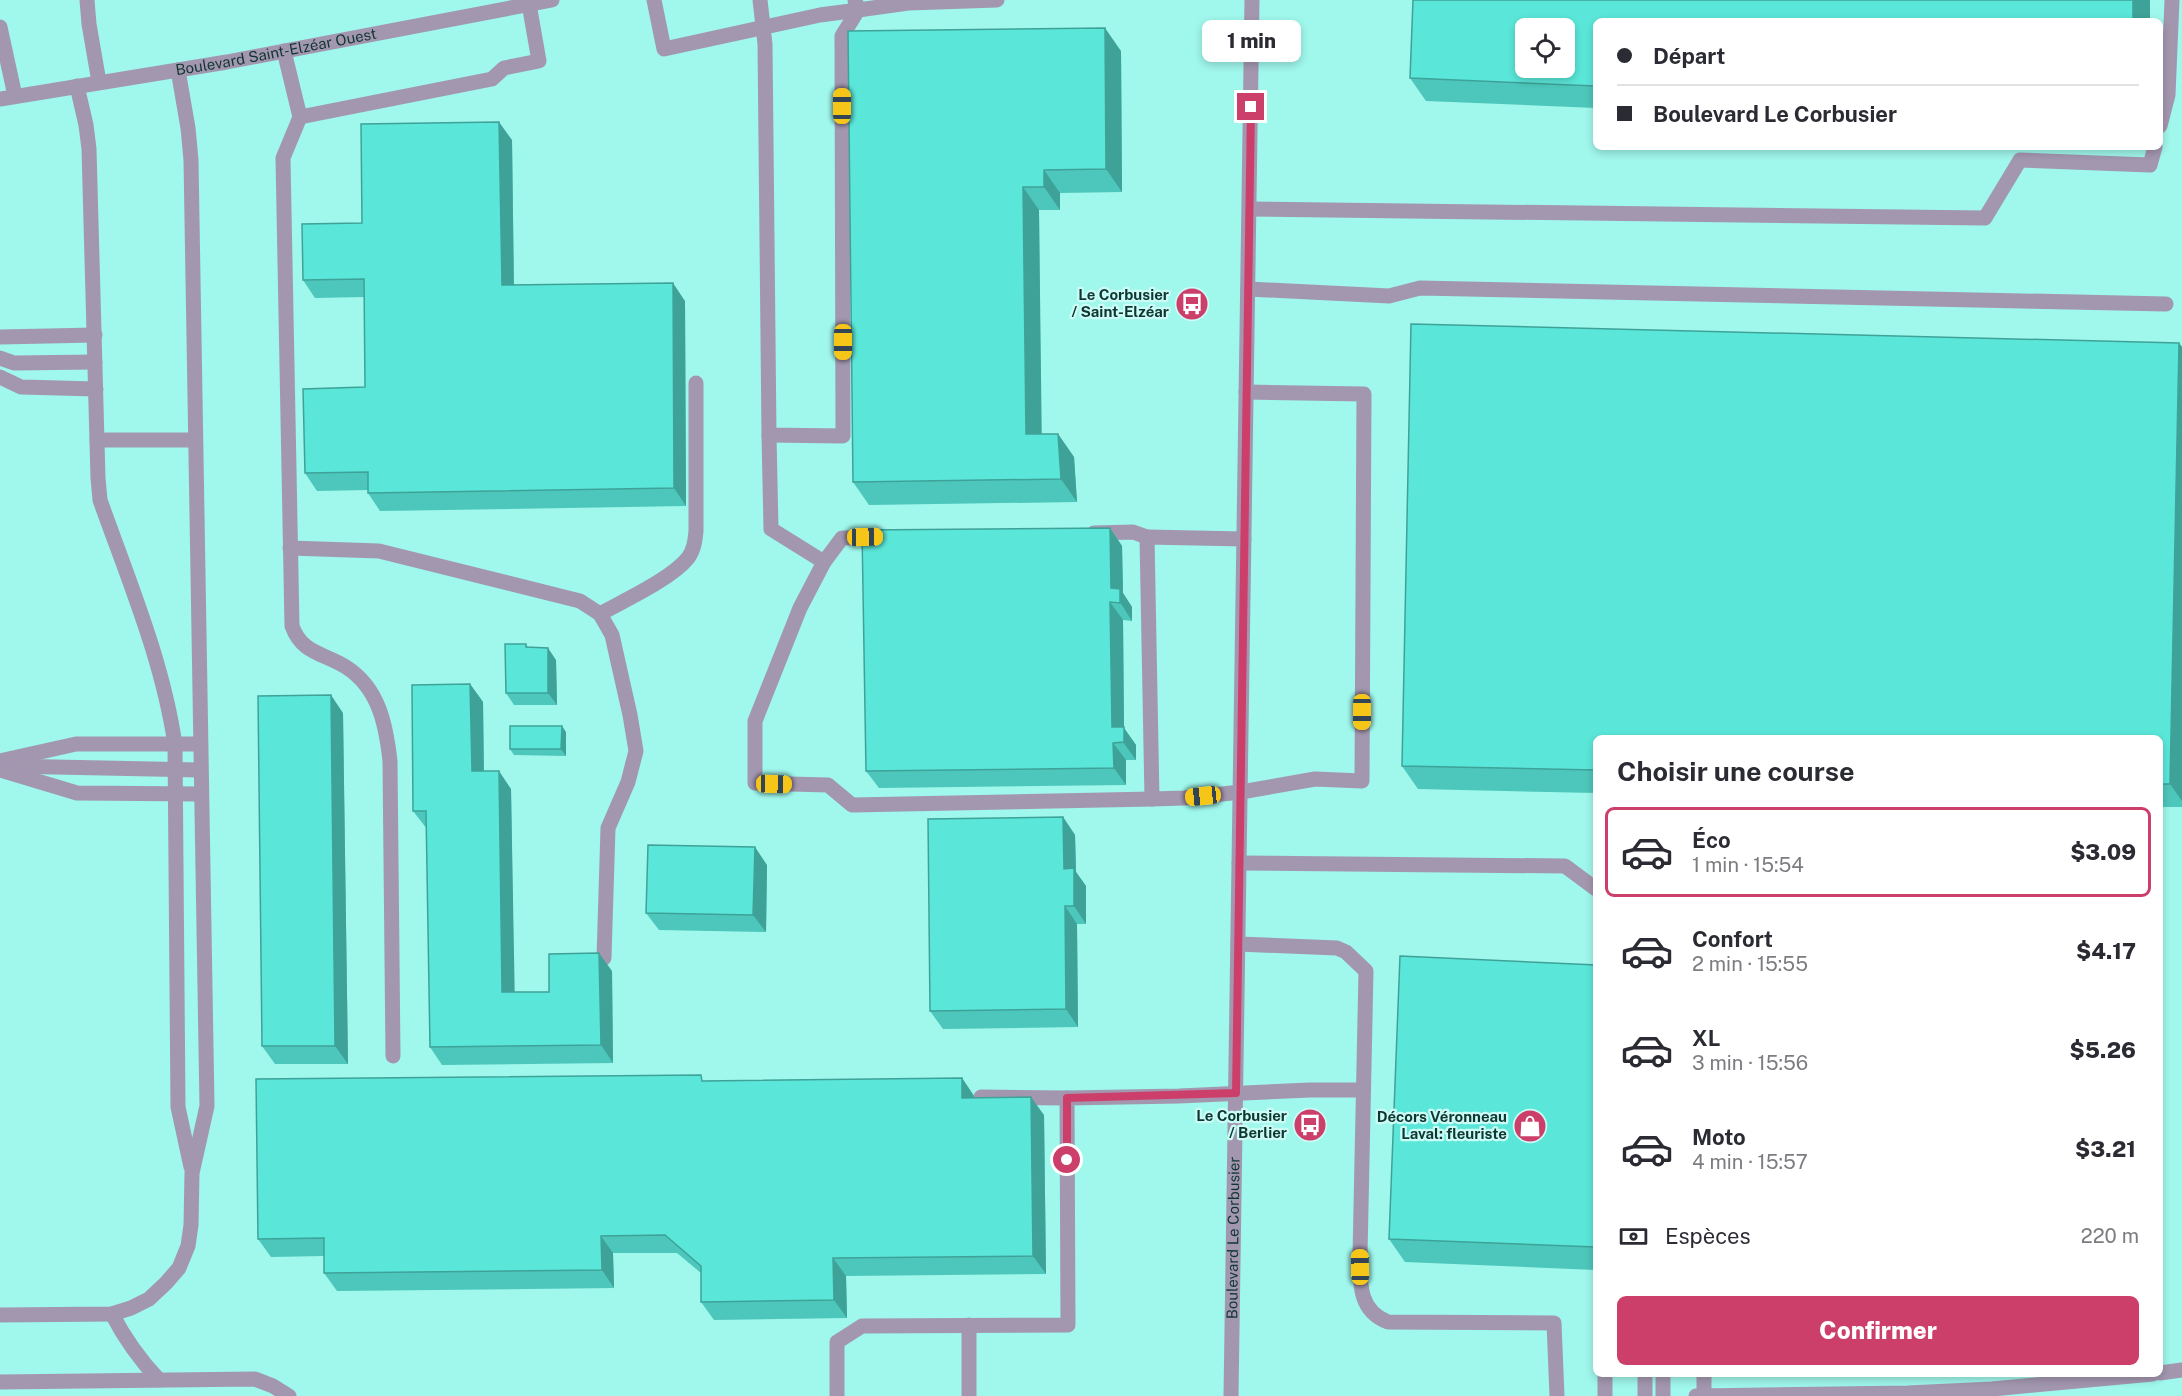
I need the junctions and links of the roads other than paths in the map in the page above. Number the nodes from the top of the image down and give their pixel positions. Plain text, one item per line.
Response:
1 (87, 0) edge
2 (552, 0) edge
3 (654, 0) edge
4 (760, 0) edge
5 (997, 0) edge
6 (1252, 0) edge
7 (2172, 0) edge
8 (529, 4) junction
9 (856, 5) edge
10 (0, 27) edge
11 (764, 29) junction
12 (284, 51) junction
13 (178, 70) junction
14 (99, 82) junction
15 (77, 86) junction
16 (7, 98) edge
17 (2163, 114) edge
18 (300, 117) junction
19 (2154, 150) edge
20 (1250, 209) junction
21 (1248, 289) junction
22 (2166, 304) dead end
23 (94, 335) junction
24 (0, 337) edge
25 (0, 358) edge
26 (95, 362) junction
27 (0, 377) edge
28 (696, 383) dead end
29 (96, 389) junction
30 (1246, 392) junction
31 (769, 435) junction
32 (97, 440) junction
33 (195, 440) junction
34 (1075, 533) edge
35 (900, 537) edge
36 (1147, 537) junction
37 (1244, 539) junction
38 (290, 548) junction
39 (824, 562) junction
40 (600, 614) junction
41 (200, 744) junction
42 (175, 745) junction
43 (0, 763) edge
44 (176, 769) junction
45 (0, 770) edge
46 (200, 770) junction
47 (1241, 792) junction
48 (176, 794) junction
49 (201, 794) junction
50 (1152, 799) junction
51 (1239, 863) junction
52 (1593, 888) edge
53 (1238, 944) junction
54 (604, 958) dead end
55 (393, 1056) dead end
56 (1363, 1090) junction
57 (1236, 1093) junction
58 (981, 1097) edge
59 (1067, 1098) junction
60 (192, 1173) junction
61 (112, 1314) junction
62 (0, 1315) edge
63 (969, 1325) junction
64 (2182, 1370) edge
65 (2163, 1373) edge
66 (1605, 1377) edge
67 (1645, 1377) edge
68 (1663, 1377) edge
69 (1704, 1377) edge
70 (2125, 1377) edge
71 (159, 1380) junction
72 (0, 1382) edge
73 (1796, 1395) edge
74 (1908, 1395) edge
75 (289, 1396) edge
76 (837, 1396) edge
77 (969, 1396) edge
78 (1231, 1396) edge
79 (1557, 1396) edge
80 (1605, 1396) edge
81 (1645, 1396) edge
82 (1663, 1396) edge
83 (1696, 1396) edge
84 (1704, 1396) edge

1 - 14 street
2 - 8 street, Boulevard Saint-Elzéar Ouest
3 - 11 street
4 - 11 street
5 - 9 street
6 - 20 street, Boulevard Le Corbusier
7 - 17 street
8 - 12 street, Boulevard Saint-Elzéar Ouest
8 - 18 street
9 - 11 street
9 - 31 street
10 - 16 street
11 - 31 street
12 - 13 street, Boulevard Saint-Elzéar Ouest
12 - 18 street
13 - 14 street, Boulevard Saint-Elzéar Ouest
13 - 33 street
14 - 15 street, Boulevard Saint-Elzéar Ouest
15 - 16 street, Boulevard Saint-Elzéar Ouest
15 - 23 street
18 - 38 street
19 - 20 street
20 - 21 street, Boulevard Le Corbusier
21 - 22 street
21 - 30 street, Boulevard Le Corbusier
23 - 24 street
23 - 26 street
25 - 26 street
26 - 29 street
27 - 29 street
28 - 40 street
29 - 32 street
30 - 37 street, Boulevard Le Corbusier
30 - 47 street
31 - 39 street
32 - 33 street
32 - 42 street
33 - 41 street
34 - 36 street
35 - 39 street
36 - 37 street
36 - 50 street
37 - 47 street, Boulevard Le Corbusier
38 - 40 street
38 - 55 street
39 - 50 street
40 - 54 street
41 - 42 street
41 - 46 street
42 - 43 street
42 - 44 street
43 - 44 street
44 - 46 street
44 - 48 street
45 - 48 street
46 - 49 street
47 - 50 street
47 - 51 street, Boulevard Le Corbusier
48 - 49 street
48 - 60 street
49 - 60 street
51 - 52 street
51 - 53 street, Boulevard Le Corbusier
53 - 56 street
53 - 57 street, Boulevard Le Corbusier
56 - 57 street
56 - 79 street
57 - 59 street
57 - 78 street, Boulevard Le Corbusier
58 - 59 street
59 - 63 street
60 - 61 street
61 - 62 street
61 - 71 street
63 - 76 street
63 - 77 street
64 - 65 street
66 - 80 street
67 - 81 street
68 - 82 street
69 - 84 street
70 - 74 street
71 - 72 street
71 - 75 street
73 - 74 street
73 - 84 street
83 - 84 street

